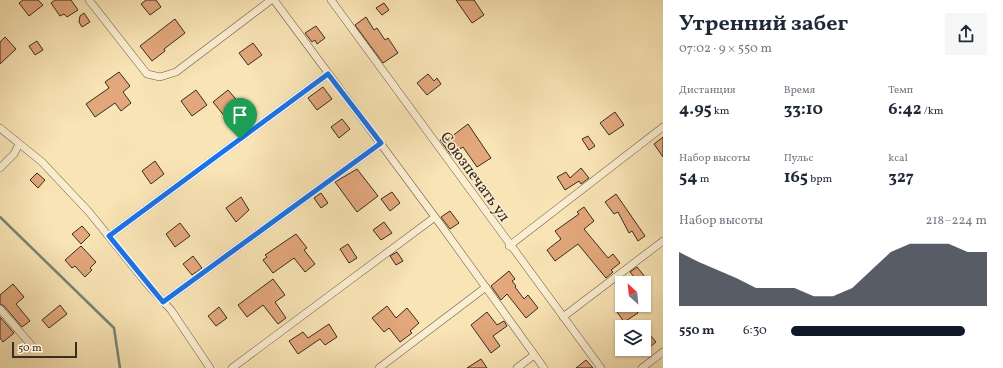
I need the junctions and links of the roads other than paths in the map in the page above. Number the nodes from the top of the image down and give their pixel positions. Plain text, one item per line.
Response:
1 (88, 0) edge
2 (271, 0) edge
3 (274, 0) edge
4 (330, 0) edge
5 (328, 74) junction
6 (663, 127) edge
7 (0, 128) edge
8 (381, 143) junction
9 (19, 144) junction
10 (0, 168) edge
11 (435, 216) junction
12 (109, 236) junction
13 (663, 241) edge
14 (509, 246) junction
15 (486, 287) junction
16 (163, 302) junction
17 (0, 309) edge
18 (563, 317) junction
19 (32, 346) dead end
20 (663, 352) edge
21 (534, 355) junction
22 (210, 368) edge
23 (232, 368) edge
24 (379, 368) edge
25 (517, 368) edge
26 (544, 368) edge
27 (600, 368) edge
28 (642, 368) edge

1 - 2 street
3 - 5 street
4 - 14 street, Союзпечать ул
5 - 8 street
5 - 12 street
6 - 14 street
7 - 9 street
8 - 11 street
8 - 16 street
9 - 10 street
9 - 12 street
11 - 15 street
11 - 23 street
12 - 16 street
13 - 18 street
14 - 18 street, Союзпечать ул
15 - 21 street
15 - 24 street
16 - 22 street
17 - 19 street
18 - 27 street, Союзпечать ул
20 - 28 street
21 - 25 street
21 - 26 street

